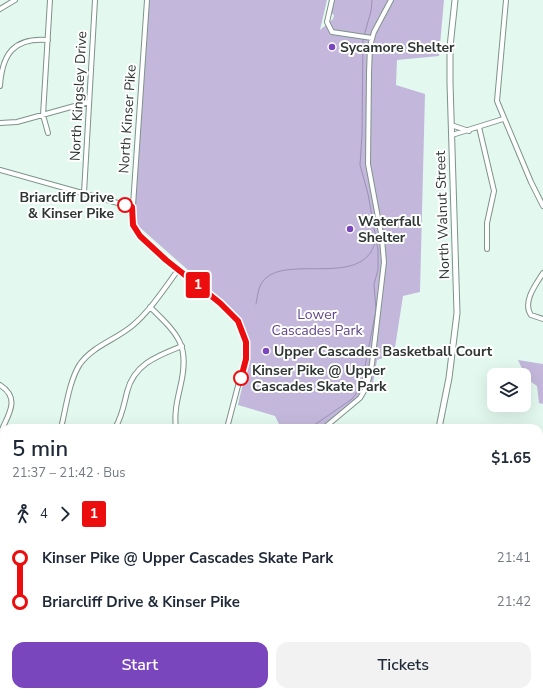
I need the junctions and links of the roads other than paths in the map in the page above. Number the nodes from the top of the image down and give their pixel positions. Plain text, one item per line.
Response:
1 (15, 0) edge
2 (50, 0) edge
3 (95, 0) edge
4 (147, 0) edge
5 (332, 0) edge
6 (391, 0) edge
7 (455, 0) edge
8 (506, 0) edge
9 (0, 9) edge
10 (372, 38) junction
11 (48, 40) junction
12 (0, 86) edge
13 (89, 102) junction
14 (43, 115) junction
15 (504, 118) junction
16 (0, 123) edge
17 (451, 125) junction
18 (479, 127) junction
19 (469, 131) junction
20 (48, 133) dead end
21 (452, 136) junction
22 (0, 170) edge
23 (84, 194) junction
24 (543, 206) edge
25 (132, 207) junction
26 (488, 249) dead end
27 (178, 270) junction
28 (543, 273) edge
29 (150, 307) junction
30 (543, 319) edge
31 (182, 346) junction
32 (0, 385) edge
33 (4, 424) edge
34 (62, 424) edge
35 (116, 424) edge
36 (176, 424) edge
37 (228, 424) edge
38 (329, 424) edge
39 (440, 424) edge

1 - 9 street
2 - 11 street
3 - 13 street, North Kingsley Drive
4 - 25 street, North Kinser Pike
5 - 10 street
6 - 10 street
7 - 17 main road, North Walnut Street
8 - 15 street
10 - 38 street
11 - 12 street
11 - 14 street
13 - 14 street
13 - 23 street, North Kingsley Drive
14 - 16 street
14 - 20 street
15 - 18 street
15 - 24 street
17 - 19 street
17 - 21 main road, North Walnut Street
18 - 19 street
18 - 26 street
19 - 21 street
21 - 39 main road, North Walnut Street
22 - 23 street
23 - 25 street
25 - 27 street, North Kinser Pike
27 - 29 street
27 - 37 street, North Kinser Pike
28 - 30 street
29 - 31 street
29 - 34 street
31 - 35 street
31 - 36 street
32 - 33 street

